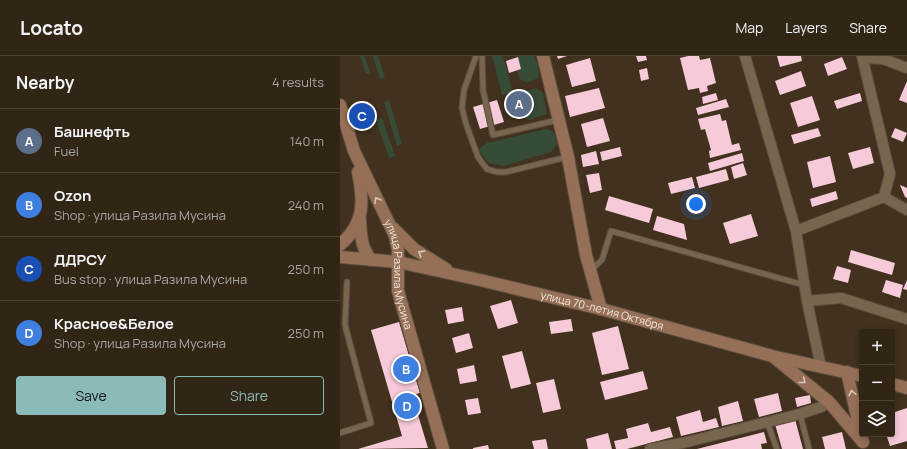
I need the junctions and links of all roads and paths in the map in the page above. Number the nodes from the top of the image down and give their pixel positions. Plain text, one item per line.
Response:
1 (476, 56) edge
2 (482, 56) edge
3 (543, 56) edge
4 (745, 56) edge
5 (862, 57) edge
6 (907, 68) edge
7 (340, 105) edge
8 (558, 120) junction
9 (354, 151) junction
10 (568, 157) junction
11 (884, 197) junction
12 (907, 210) edge
13 (360, 217) junction
14 (390, 224) junction
15 (796, 231) junction
16 (340, 245) edge
17 (340, 257) edge
18 (371, 260) junction
19 (398, 262) junction
20 (590, 271) junction
21 (454, 274) junction
22 (346, 282) dead end
23 (804, 284) junction
24 (807, 301) junction
25 (601, 309) junction
26 (907, 319) edge
27 (343, 324) edge
28 (772, 356) junction
29 (821, 367) junction
30 (847, 372) junction
31 (859, 375) edge
32 (895, 385) edge
33 (907, 388) edge
34 (830, 402) junction
35 (800, 414) junction
36 (767, 422) junction
37 (340, 433) edge
38 (864, 445) edge
39 (683, 446) edge
40 (443, 449) edge
41 (650, 449) edge
42 (777, 449) edge
43 (809, 449) edge

1 - 10 lane
2 - 8 lane
3 - 8 main road
4 - 15 street
5 - 6 street
5 - 11 street
7 - 9 main road, улица Разила Мусина
8 - 10 main road
9 - 13 main road
14 -> 9 main road, улица Разила Мусина
10 - 20 main road
11 - 12 street
11 - 15 street
13 - 16 main road
13 - 18 main road
14 - 19 main road, улица Разила Мусина
21 -> 14 main road
15 - 23 street
17 - 18 main road, улица 70-летия Октября
18 - 19 main road, улица 70-летия Октября
19 - 21 main road, улица 70-летия Октября
19 - 40 main road, улица Разила Мусина
20 - 23 lane
20 - 25 main road
21 - 25 main road, улица 70-летия Октября
22 - 27 lane
23 - 24 street
24 - 26 street
24 - 29 street
25 - 28 main road, улица 70-летия Октября
27 - 37 lane
28 - 29 main road, улица 70-летия Октября
28 -> 34 main road
29 - 30 main road, улица 70-летия Октября
30 - 31 main road, улица 70-летия Октября
38 -> 30 main road
32 - 33 main road
34 - 35 street
34 - 38 main road
35 - 36 street
35 - 43 lane
36 - 39 street
36 - 42 lane
39 - 41 street

